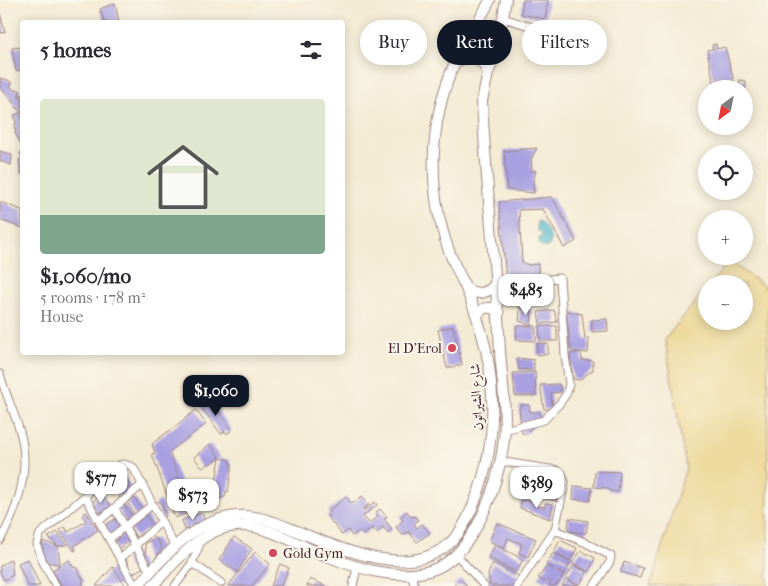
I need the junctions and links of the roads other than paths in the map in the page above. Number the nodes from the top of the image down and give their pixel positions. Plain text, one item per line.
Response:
1 (490, 0) edge
2 (506, 0) edge
3 (503, 18) joint
4 (481, 20) edge
5 (522, 24) edge
6 (455, 65) edge
7 (483, 65) edge
8 (491, 65) edge
9 (488, 73) junction
10 (495, 284) junction
11 (466, 288) junction
12 (499, 313) junction
13 (477, 317) junction
14 (0, 374) edge
15 (3, 394) edge
16 (504, 430) junction
17 (500, 462) junction
18 (143, 484) junction
19 (85, 496) junction
20 (152, 504) junction
21 (115, 508) junction
22 (99, 521) junction
23 (161, 522) junction
24 (125, 526) junction
25 (555, 530) junction
26 (203, 538) junction
27 (0, 540) edge
28 (109, 540) junction
29 (135, 544) junction
30 (175, 547) junction
31 (456, 554) junction
32 (120, 559) junction
33 (192, 563) junction
34 (358, 567) junction
35 (150, 572) junction
36 (410, 574) junction
37 (221, 583) dead end
38 (56, 586) edge
39 (136, 586) edge
40 (152, 586) edge
41 (175, 586) edge
42 (353, 586) edge
43 (415, 586) edge
44 (484, 586) edge
45 (517, 586) edge
46 (594, 586) edge

1 - 4 street, شارع الشيراتون
2 - 3 street, شارع الشيراتون
3 - 5 street
6 - 11 street, شارع الشيراتون
7 - 9 street
8 - 9 street, شارع الشيراتون
9 - 10 street, شارع الشيراتون
10 - 11 street
10 - 12 street, شارع الشيراتون
10 - 16 street
11 - 13 street, شارع الشيراتون
12 - 13 street
12 - 16 street, شارع الشيراتون
13 - 30 street, شارع الشيراتون
14 - 15 street
15 - 27 street
16 - 17 street, شارع الشيراتون
17 - 25 street
17 - 31 street, شارع الشيراتون
18 - 19 street
18 - 20 street
18 - 21 street
19 - 22 street
19 - 38 street
20 - 23 street
20 - 24 street
21 - 22 street
21 - 24 street
22 - 28 street
23 - 29 street
23 - 30 street
24 - 28 street
24 - 29 street
25 - 45 street
25 - 46 street
26 - 33 street
26 - 34 street, شارع الشيراتون
26 - 40 street, شارع الشيراتون
28 - 32 street
29 - 32 street
29 - 35 street
30 - 35 street, شارع الشيراتون
31 - 36 street, شارع الشيراتون
31 - 44 street
32 - 39 street
33 - 37 street
33 - 41 street
34 - 36 street, شارع الشيراتون
34 - 42 street
35 - 39 street, شارع الشيراتون
36 - 43 street

